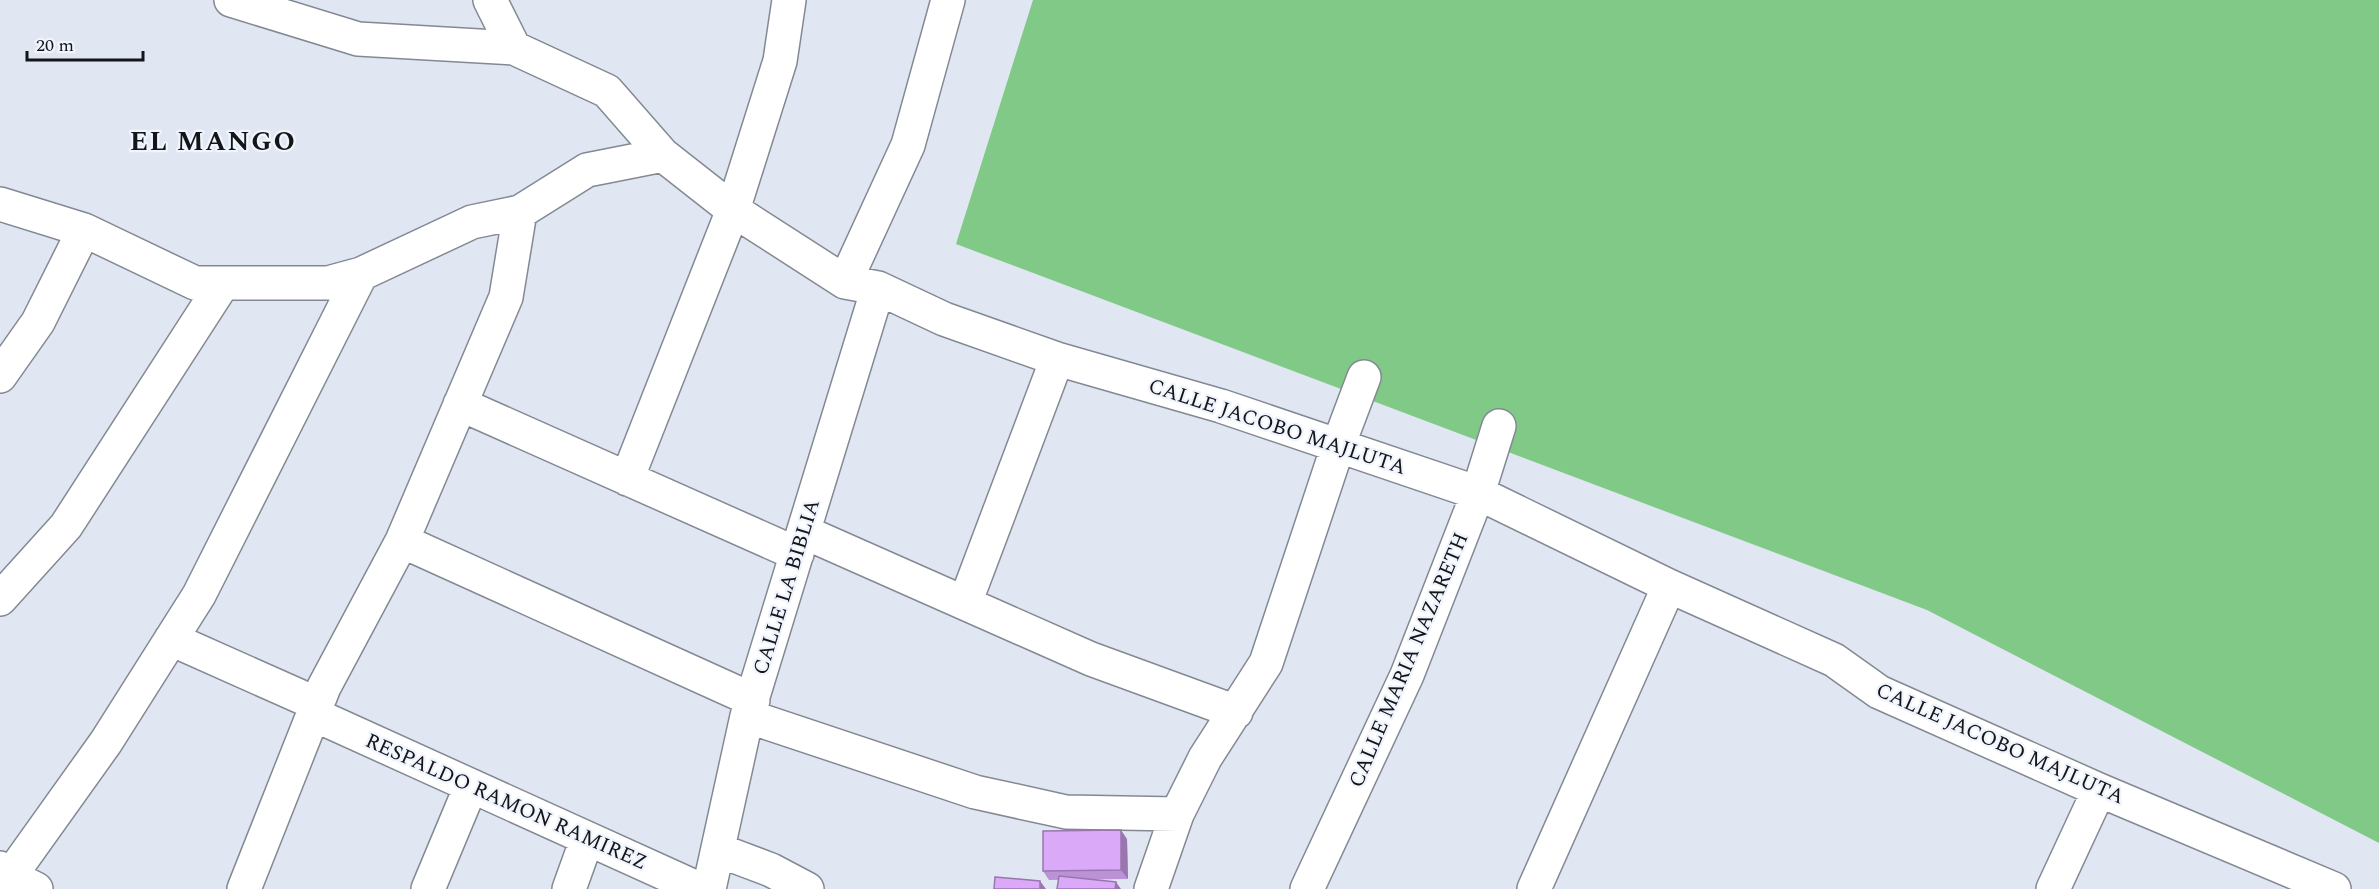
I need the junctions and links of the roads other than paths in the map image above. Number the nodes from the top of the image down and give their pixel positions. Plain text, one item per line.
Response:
1 (231, 0) edge
2 (490, 0) edge
3 (789, 0) edge
4 (948, 0) edge
5 (514, 48) junction
6 (663, 155) junction
7 (0, 204) edge
8 (732, 210) junction
9 (520, 212) junction
10 (84, 230) junction
11 (361, 274) junction
12 (845, 282) junction
13 (224, 283) junction
14 (878, 288) junction
15 (1057, 359) junction
16 (0, 376) edge
17 (1364, 376) dead end
18 (460, 404) junction
19 (1499, 426) dead end
20 (1338, 446) junction
21 (627, 479) junction
22 (1478, 493) junction
23 (402, 541) junction
24 (800, 543) junction
25 (1669, 586) junction
26 (0, 599) edge
27 (965, 603) junction
28 (171, 639) junction
29 (750, 708) junction
30 (315, 709) junction
31 (1236, 712) junction
32 (471, 786) junction
33 (2099, 790) junction
34 (1177, 814) junction
35 (587, 839) junction
36 (718, 850) junction
37 (12, 881) edge
38 (244, 889) edge
39 (428, 889) edge
40 (568, 889) edge
41 (699, 889) edge
42 (709, 889) edge
43 (807, 889) edge
44 (1151, 889) edge
45 (1307, 889) edge
46 (1534, 889) edge
47 (2053, 889) edge
48 (2334, 889) edge

1 - 5 street, CALLE JACOBO MAJLUTA
2 - 5 street
3 - 8 street
4 - 12 street
5 - 6 street, CALLE JACOBO MAJLUTA
6 - 8 street, CALLE JACOBO MAJLUTA
6 - 9 street
7 - 10 street
8 - 12 street, CALLE JACOBO MAJLUTA
8 - 21 street
9 - 11 street
9 - 18 street
10 - 13 street
10 - 16 street
11 - 13 street
11 - 28 street
12 - 14 street, CALLE JACOBO MAJLUTA
13 - 26 street
14 - 15 street, CALLE JACOBO MAJLUTA
14 - 24 street, CALLE LA BIBLIA
15 - 20 street, CALLE JACOBO MAJLUTA
15 - 27 street
17 - 20 street
18 - 21 street
18 - 23 street
19 - 22 street, CALLE MARIA NAZARETH
20 - 22 street, CALLE JACOBO MAJLUTA
20 - 31 street
21 - 24 street
22 - 25 street, CALLE JACOBO MAJLUTA
22 - 45 street, CALLE MARIA NAZARETH
23 - 29 street
23 - 30 street
24 - 27 street
24 - 29 street, CALLE LA BIBLIA
25 - 33 street, CALLE JACOBO MAJLUTA
25 - 46 street
27 - 31 street
28 - 30 street, RESPALDO RAMON RAMIREZ
28 - 37 street
29 - 34 street
29 - 36 street, CALLE LA BIBLIA
30 - 32 street, RESPALDO RAMON RAMIREZ
30 - 38 street
31 - 34 street
32 - 35 street, RESPALDO RAMON RAMIREZ
32 - 39 street
33 - 47 street
33 - 48 street, CALLE JACOBO MAJLUTA
34 - 44 street
35 - 40 street
35 - 41 street, RESPALDO RAMON RAMIREZ
36 - 42 street, CALLE LA BIBLIA
36 - 43 street

